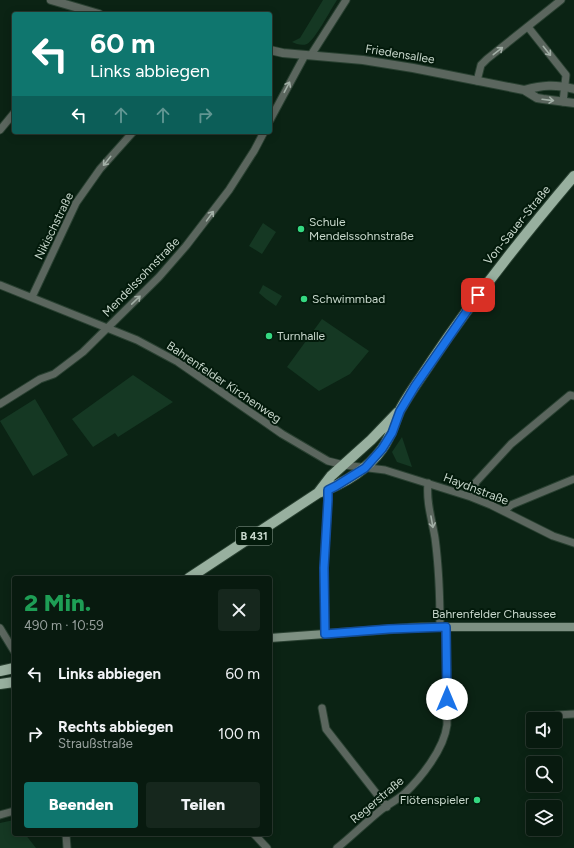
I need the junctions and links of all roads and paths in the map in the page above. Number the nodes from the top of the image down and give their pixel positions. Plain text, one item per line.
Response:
1 (51, 0) edge
2 (346, 0) edge
3 (561, 0) edge
4 (91, 12) edge
5 (528, 27) junction
6 (272, 50) edge
7 (308, 55) junction
8 (574, 72) edge
9 (566, 75) junction
10 (477, 81) junction
11 (565, 87) junction
12 (574, 88) edge
13 (524, 90) junction
14 (563, 102) junction
15 (574, 103) edge
16 (12, 115) edge
17 (272, 117) edge
18 (0, 130) edge
19 (131, 134) edge
20 (263, 134) edge
21 (574, 176) edge
22 (0, 285) edge
23 (32, 297) junction
24 (108, 328) junction
25 (574, 396) edge
26 (0, 404) edge
27 (400, 411) junction
28 (371, 440) junction
29 (344, 465) junction
30 (365, 468) junction
31 (574, 479) edge
32 (428, 483) junction
33 (327, 490) junction
34 (471, 497) junction
35 (504, 512) junction
36 (574, 543) edge
37 (192, 576) edge
38 (443, 627) junction
39 (574, 627) edge
40 (0, 628) edge
41 (325, 634) junction
42 (272, 638) edge
43 (12, 648) edge
44 (12, 668) edge
45 (0, 671) edge
46 (12, 682) edge
47 (0, 684) edge
48 (322, 708) dead end
49 (574, 714) edge
50 (562, 715) edge
51 (387, 806) junction
52 (12, 812) edge
53 (0, 815) edge
54 (66, 836) edge
55 (256, 836) edge
56 (67, 848) edge
57 (267, 848) edge
58 (337, 848) edge

1 - 4 street
2 - 7 street
3 - 5 street
5 -> 9 street
10 -> 5 street
6 - 7 street, Friedensallee
7 - 10 street, Friedensallee
17 -> 7 street
8 - 9 street
9 - 11 street
10 - 13 street, Friedensallee
11 - 12 street, Friedensallee
11 - 13 street, Friedensallee
11 - 14 street
13 -> 14 street, Friedensallee
14 - 15 street, Friedensallee
16 - 18 street
19 -> 23 street, Nikischstraße
24 -> 20 street, Mendelssohnstraße
21 - 27 main road, Von-Sauer-Straße / B 431
22 - 23 street, Bahrenfelder Kirchenweg
23 - 24 street, Bahrenfelder Kirchenweg
24 - 26 street, Mendelssohnstraße
24 - 29 street, Bahrenfelder Kirchenweg
25 - 34 street
27 - 28 main road, Von-Sauer-Straße / B 431
27 - 30 main road, Von-Sauer-Straße / B 431
28 - 29 main road, Von-Sauer-Straße / B 431
28 - 30 main road
29 - 30 street
29 - 33 main road
29 - 33 main road, Von-Sauer-Straße / B 431
30 - 32 street, Haydnstraße
30 - 33 main road, Von-Sauer-Straße / B 431
31 - 35 street
32 - 34 street, Haydnstraße
32 -> 38 street, Regerstraße
33 - 37 main road, Von-Sauer-Straße / B 431
33 - 41 street
34 - 35 street, Haydnstraße
35 - 36 street, Haydnstraße
38 - 39 main road, Bahrenfelder Chaussee
38 - 41 main road, Bahrenfelder Chaussee
38 - 51 street, Regerstraße
40 - 43 street
41 - 42 main road, Bahrenfelder Chaussee
44 - 45 main road
46 - 47 main road
48 - 51 street
49 - 50 street
51 - 58 street, Regerstraße
52 - 53 street
54 - 56 street
55 - 57 street

